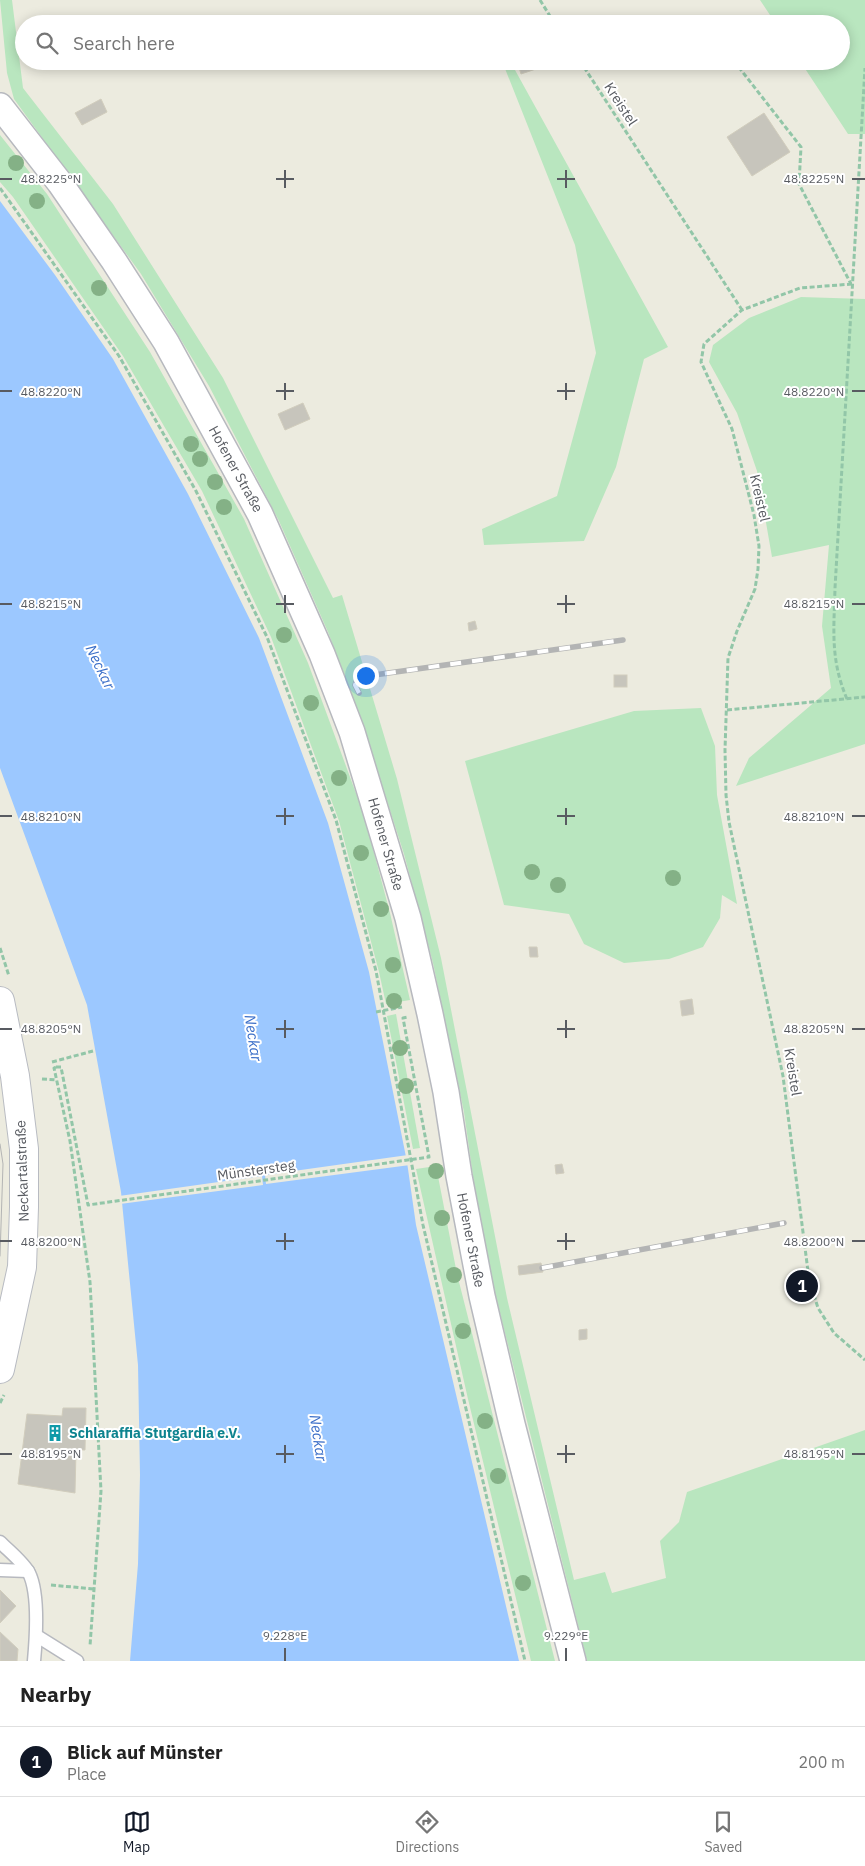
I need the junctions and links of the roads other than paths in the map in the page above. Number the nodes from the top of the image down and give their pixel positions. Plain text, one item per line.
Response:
1 (0, 106) edge
2 (4, 989) edge
3 (0, 1370) edge
4 (0, 1542) edge
5 (0, 1570) edge
6 (30, 1577) junction
7 (36, 1636) junction
8 (34, 1661) edge
9 (77, 1661) edge
10 (574, 1661) edge

1 - 10 street, Hofener Straße
2 - 3 main road, Neckartalstraße
4 - 6 lane
5 - 6 lane
6 - 7 lane
7 - 8 lane
7 - 9 lane

